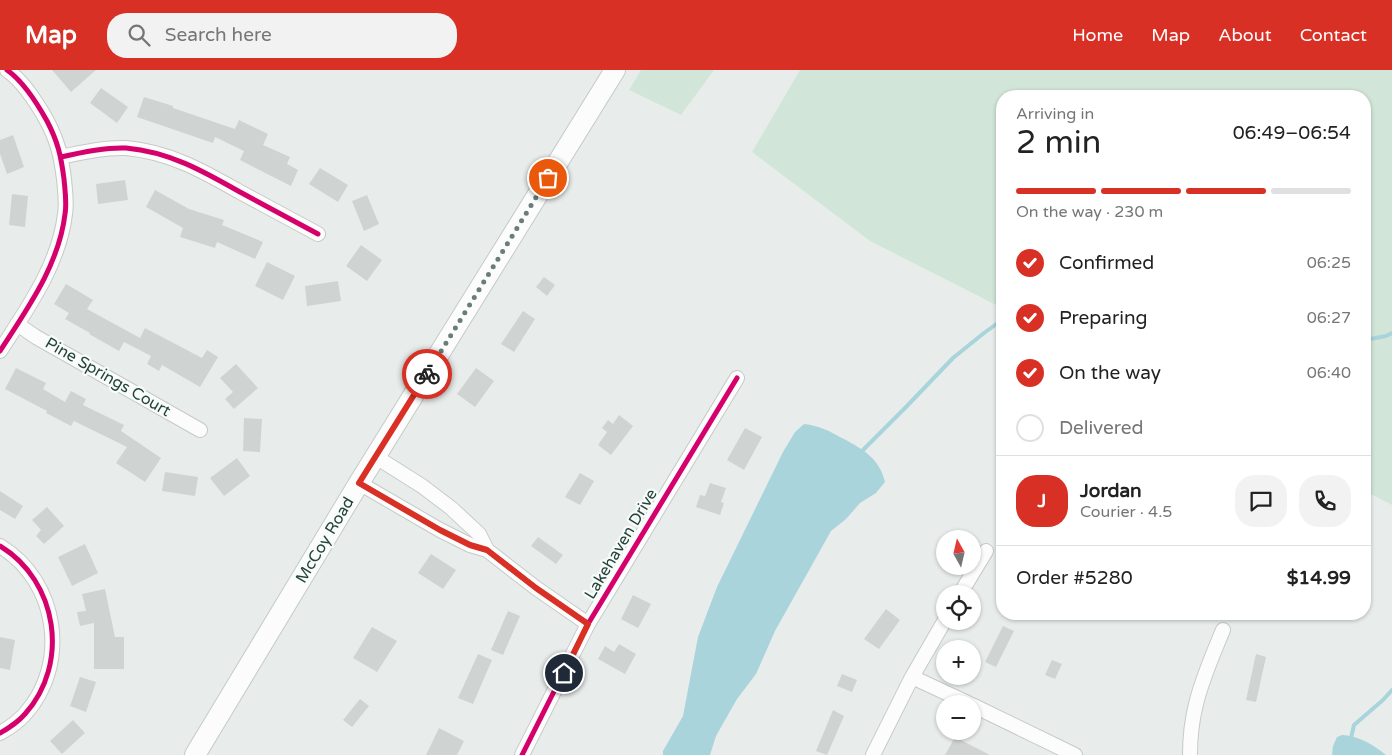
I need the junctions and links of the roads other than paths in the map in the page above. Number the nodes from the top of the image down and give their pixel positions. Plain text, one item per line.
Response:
1 (7, 70) edge
2 (615, 70) edge
3 (62, 157) junction
4 (318, 234) dead end
5 (17, 324) junction
6 (0, 351) edge
7 (737, 378) dead end
8 (200, 430) dead end
9 (376, 457) junction
10 (359, 483) junction
11 (0, 546) edge
12 (487, 550) junction
13 (986, 551) dead end
14 (965, 585) edge
15 (588, 624) junction
16 (939, 630) edge
17 (1223, 630) dead end
18 (912, 677) junction
19 (951, 695) edge
20 (981, 709) edge
21 (0, 733) edge
22 (195, 755) edge
23 (522, 755) edge
24 (873, 755) edge
25 (1075, 755) edge
26 (1190, 755) edge

1 - 3 street
2 - 9 main road, McCoy Road
3 - 4 street
3 - 5 street
5 - 6 street
5 - 8 street, Pine Springs Court
7 - 15 street, Lakehaven Drive
9 - 10 main road, McCoy Road
9 - 12 street
10 - 12 street
10 - 22 main road, McCoy Road
11 - 21 street
12 - 15 street
13 - 14 street
15 - 23 street, Lakehaven Drive
16 - 18 street
17 - 26 street
18 - 19 street
18 - 24 street
20 - 25 street

